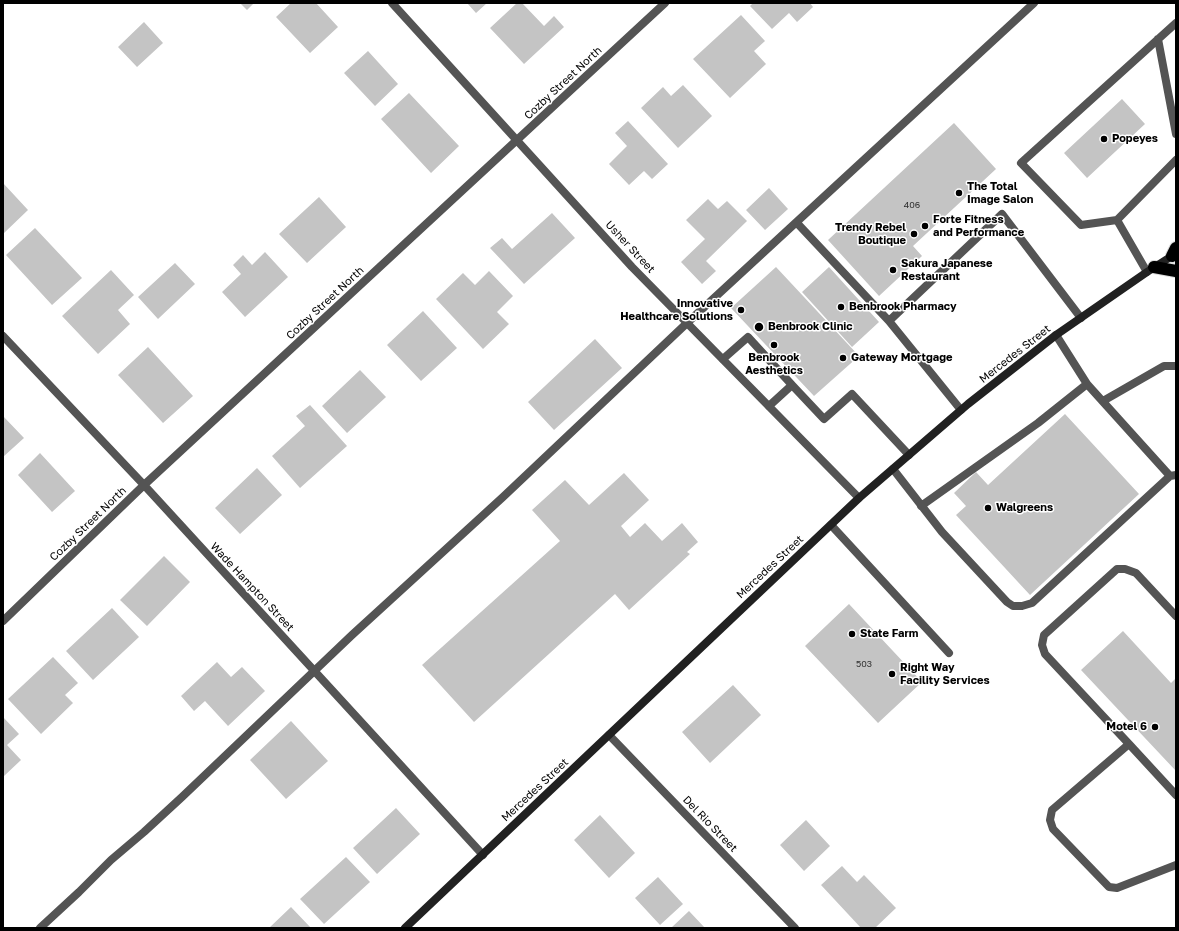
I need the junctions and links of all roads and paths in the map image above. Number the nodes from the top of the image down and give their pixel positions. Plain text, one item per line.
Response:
1 (392, 3) edge
2 (665, 3) edge
3 (1034, 3) edge
4 (1176, 23) edge
5 (1158, 39) junction
6 (1176, 134) edge
7 (517, 140) junction
8 (1176, 160) edge
9 (1116, 220) junction
10 (797, 223) junction
11 (1174, 252) edge
12 (1150, 269) junction
13 (1176, 270) edge
14 (1081, 318) junction
15 (889, 321) junction
16 (687, 324) junction
17 (1056, 335) junction
18 (3, 336) edge
19 (723, 359) junction
20 (1176, 366) edge
21 (1087, 384) junction
22 (792, 385) junction
23 (1103, 401) junction
24 (769, 406) junction
25 (961, 410) junction
26 (909, 455) junction
27 (892, 469) junction
28 (1173, 476) edge
29 (144, 485) junction
30 (859, 498) junction
31 (921, 506) junction
32 (831, 525) junction
33 (1176, 616) edge
34 (3, 621) edge
35 (950, 653) dead end
36 (315, 672) junction
37 (609, 736) junction
38 (1129, 744) junction
39 (1176, 795) edge
40 (483, 855) junction
41 (1176, 865) edge
42 (40, 928) edge
43 (405, 928) edge
44 (795, 928) edge

1 - 7 street, Usher Street
2 - 7 street, Cozby Street North
3 - 10 street
4 - 5 street
5 - 6 street
5 - 9 street
7 - 16 street, Usher Street
7 - 29 street, Cozby Street North
8 - 9 street
9 - 12 street
10 - 15 street
10 - 16 street
11 - 12 street, Mercedes Street
12 - 13 highway
12 - 14 street, Mercedes Street
14 - 15 street
14 - 17 street, Mercedes Street
15 - 25 street
16 - 19 street, Usher Street
16 - 36 street
17 - 21 street
17 - 25 street, Mercedes Street
18 - 29 street, Wade Hampton Street
19 - 22 street
19 - 24 street, Usher Street
20 - 23 street
21 - 23 street
21 - 31 street
22 - 24 street
22 - 26 street
23 - 28 street
24 - 30 street, Usher Street
25 - 26 street, Mercedes Street
26 - 27 street, Mercedes Street
27 - 30 street, Mercedes Street
27 - 31 street
28 - 31 street
29 - 34 street, Cozby Street North
29 - 36 street, Wade Hampton Street
30 - 32 street, Mercedes Street
32 - 35 street
32 - 37 street, Mercedes Street
33 - 38 street
36 - 40 street, Wade Hampton Street
36 - 42 street
37 - 40 street, Mercedes Street
37 - 44 street, Del Rio Street
38 - 39 street
38 - 41 street
40 - 43 street, Mercedes Street

